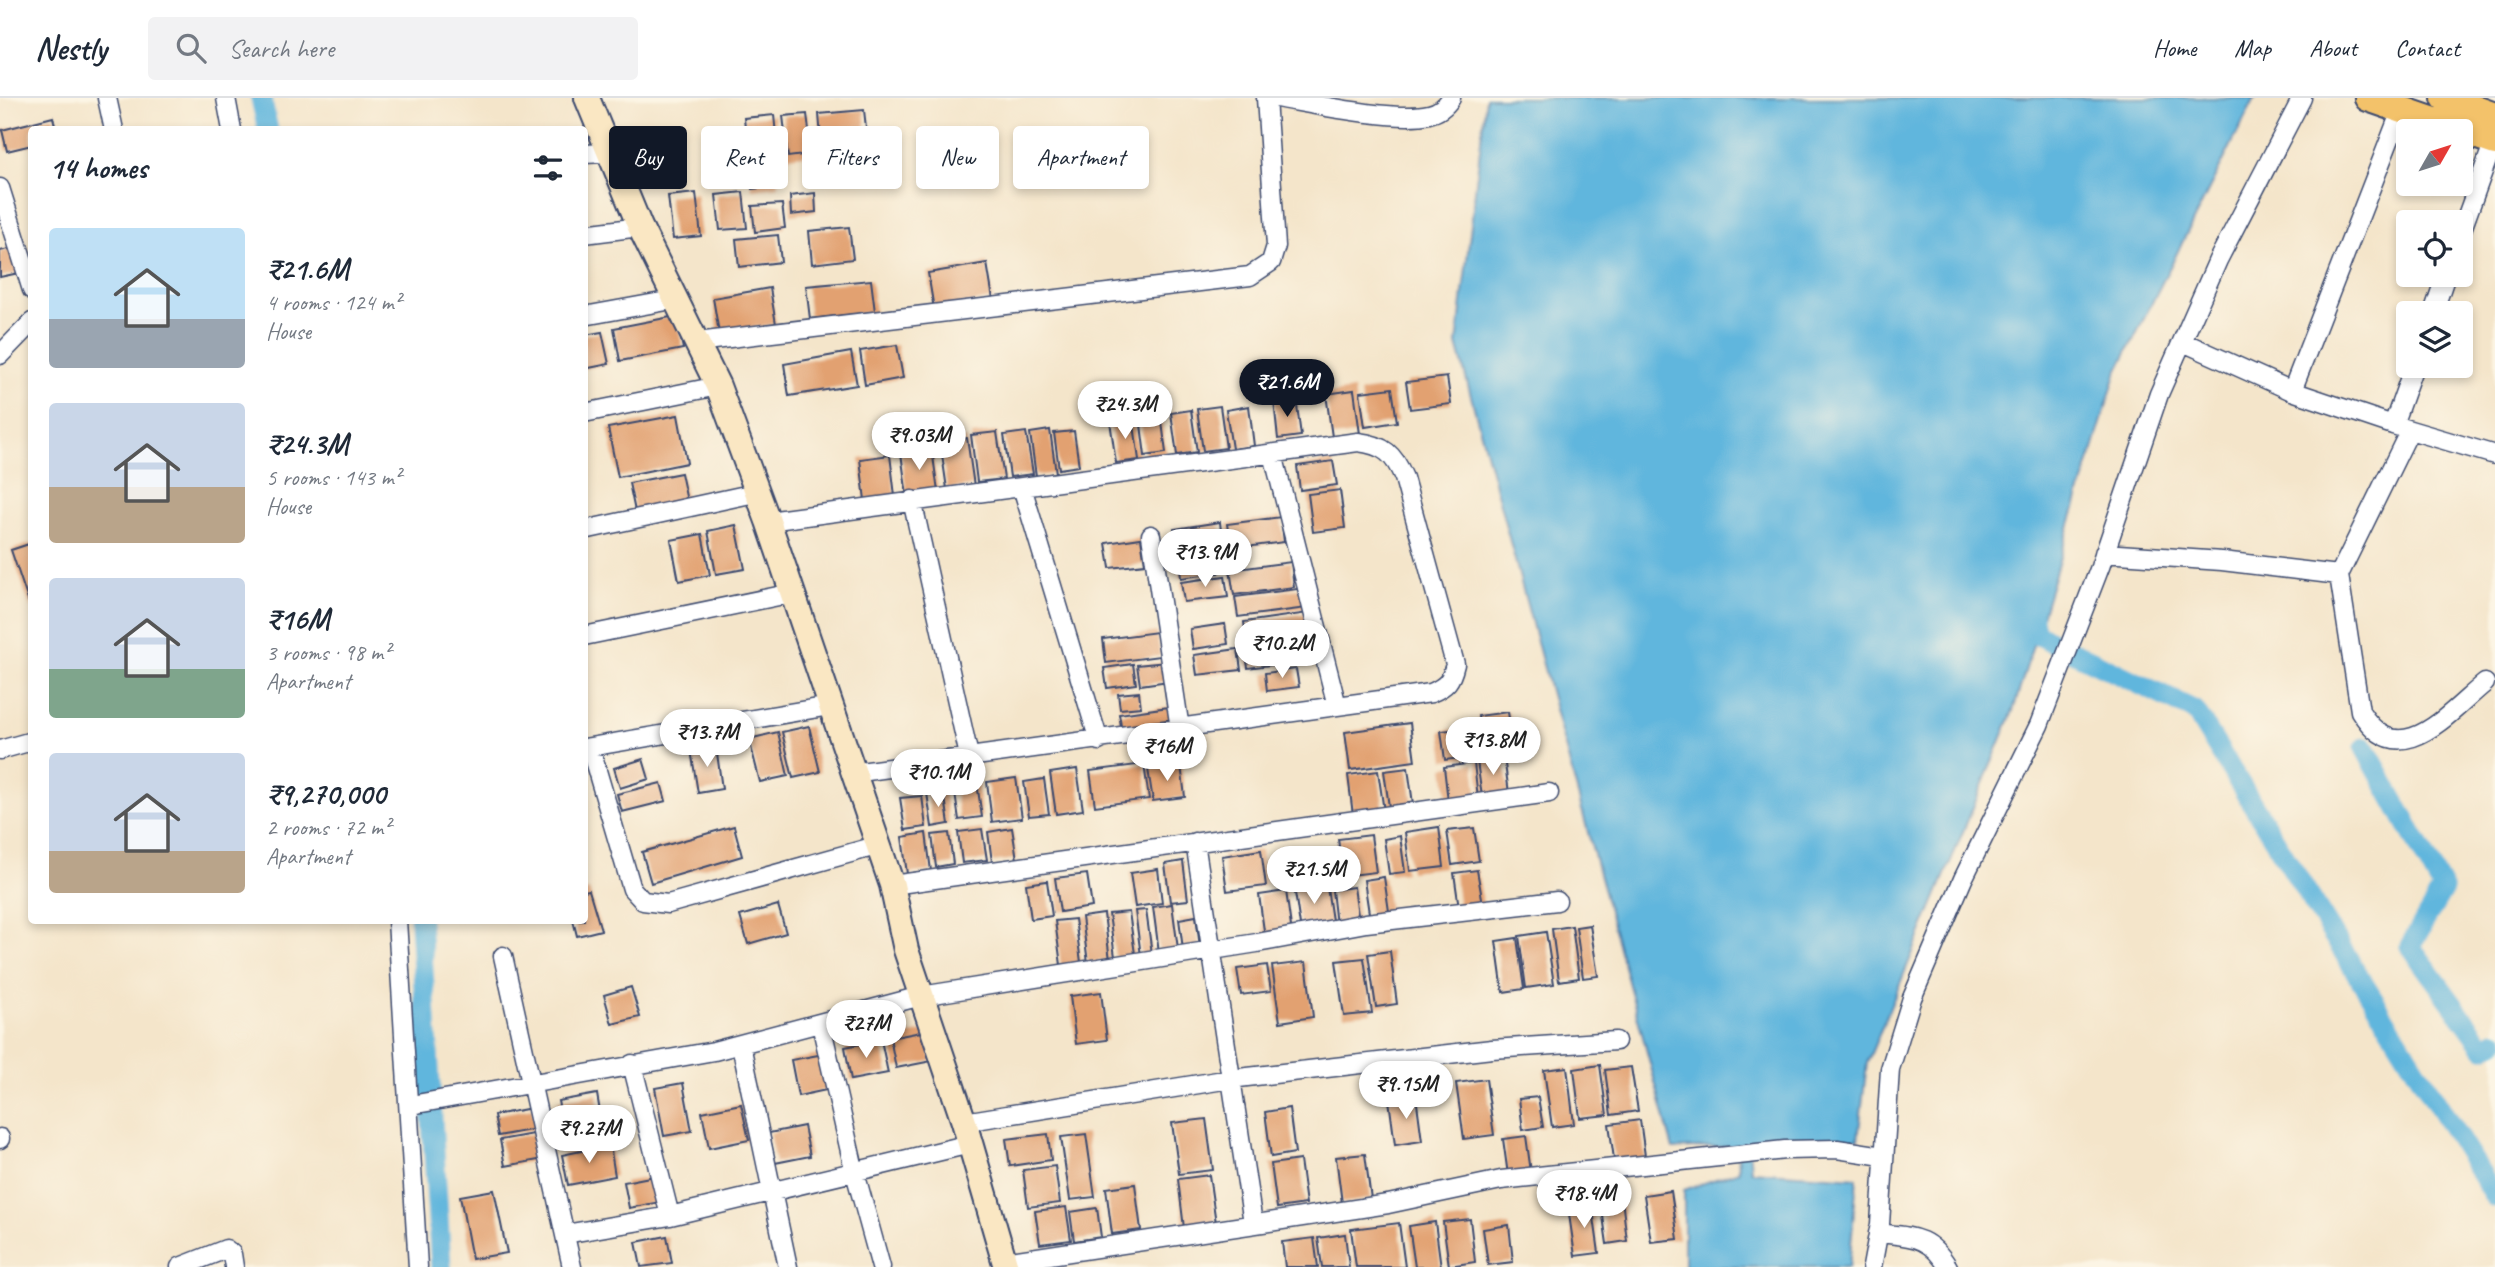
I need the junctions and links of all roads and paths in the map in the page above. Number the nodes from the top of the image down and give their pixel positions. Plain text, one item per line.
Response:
1 (107, 98) edge
2 (226, 98) edge
3 (587, 98) edge
4 (1266, 98) edge
5 (1276, 98) edge
6 (1451, 98) edge
7 (2302, 98) edge
8 (2368, 98) edge
9 (2445, 98) edge
10 (2402, 108) junction
11 (113, 126) edge
12 (231, 126) edge
13 (2495, 133) edge
14 (596, 153) edge
15 (0, 188) edge
16 (2469, 210) edge
17 (640, 228) junction
18 (588, 234) edge
19 (28, 277) edge
20 (678, 299) junction
21 (588, 315) edge
22 (28, 326) edge
23 (697, 342) junction
24 (2183, 342) junction
25 (0, 355) edge
26 (2412, 378) edge
27 (718, 386) junction
28 (2292, 391) junction
29 (588, 412) edge
30 (2402, 427) junction
31 (1273, 454) junction
32 (2495, 455) edge
33 (1022, 487) junction
34 (755, 493) junction
35 (912, 500) junction
36 (768, 521) junction
37 (588, 529) edge
38 (1151, 535) dead end
39 (2104, 553) junction
40 (2339, 575) junction
41 (793, 593) junction
42 (588, 635) edge
43 (2492, 685) edge
44 (830, 706) junction
45 (1338, 706) junction
46 (1180, 729) junction
47 (1099, 741) junction
48 (28, 742) edge
49 (588, 747) edge
50 (0, 750) edge
51 (588, 750) edge
52 (969, 756) junction
53 (853, 773) junction
54 (1549, 793) dead end
55 (1195, 842) junction
56 (876, 846) junction
57 (892, 885) junction
58 (1557, 901) dead end
59 (398, 924) edge
60 (1213, 949) junction
61 (503, 956) dead end
62 (921, 996) junction
63 (821, 1024) junction
64 (1616, 1041) dead end
65 (741, 1045) junction
66 (632, 1065) junction
67 (1230, 1079) junction
68 (530, 1083) junction
69 (423, 1103) junction
70 (967, 1133) junction
71 (1883, 1156) junction
72 (854, 1170) junction
73 (772, 1191) junction
74 (670, 1216) junction
75 (1253, 1223) junction
76 (1878, 1233) junction
77 (565, 1234) junction
78 (1005, 1265) edge
79 (180, 1267) edge
80 (234, 1267) edge
81 (418, 1267) edge
82 (572, 1267) edge
83 (788, 1267) edge
84 (881, 1267) edge
85 (1872, 1267) edge
86 (1948, 1267) edge

1 - 11 street
2 - 12 street
3 - 14 main road
4 - 23 street
5 - 6 street
7 - 24 street
8 - 10 main road
9 - 13 main road
10 - 13 main road
10 - 28 street
13 - 16 street
14 - 17 main road
15 - 19 street
17 - 18 street
17 - 20 main road
20 - 21 street
20 - 23 main road
22 - 25 street
23 - 27 main road
24 - 28 street
24 - 39 street
26 - 30 street
27 - 29 street
27 - 34 main road
28 - 30 street
30 - 32 street
30 - 40 street
31 - 33 street
31 - 45 street
31 - 45 street
33 - 35 street
33 - 47 street
34 - 36 main road
34 - 37 street
35 - 36 street
35 - 52 street
36 - 41 main road
38 - 46 street
39 - 40 street
39 - 71 street
40 - 43 street
41 - 42 street
41 - 44 main road
44 - 49 street
44 - 53 main road
45 - 46 street
46 - 47 street
47 - 52 street
48 - 50 street
51 - 56 street
52 - 53 street
53 - 56 main road
54 - 55 street
55 - 57 street
55 - 60 street
56 - 57 main road
57 - 62 main road
58 - 60 street
59 - 69 street
60 - 62 street
60 - 67 street
61 - 68 street
62 - 63 street
62 - 70 main road
63 - 65 street
63 - 72 street
64 - 67 street
65 - 66 street
65 - 73 street
66 - 68 street
66 - 74 street
67 - 70 street
67 - 75 street
68 - 69 street
68 - 77 street
69 - 81 street
70 - 72 street
70 - 78 main road
71 - 75 street
71 - 76 street
72 - 73 street
72 - 84 street
73 - 74 street
73 - 83 street
74 - 77 street
75 - 78 street
76 - 85 street
76 - 86 street
77 - 82 street
79 - 80 street

